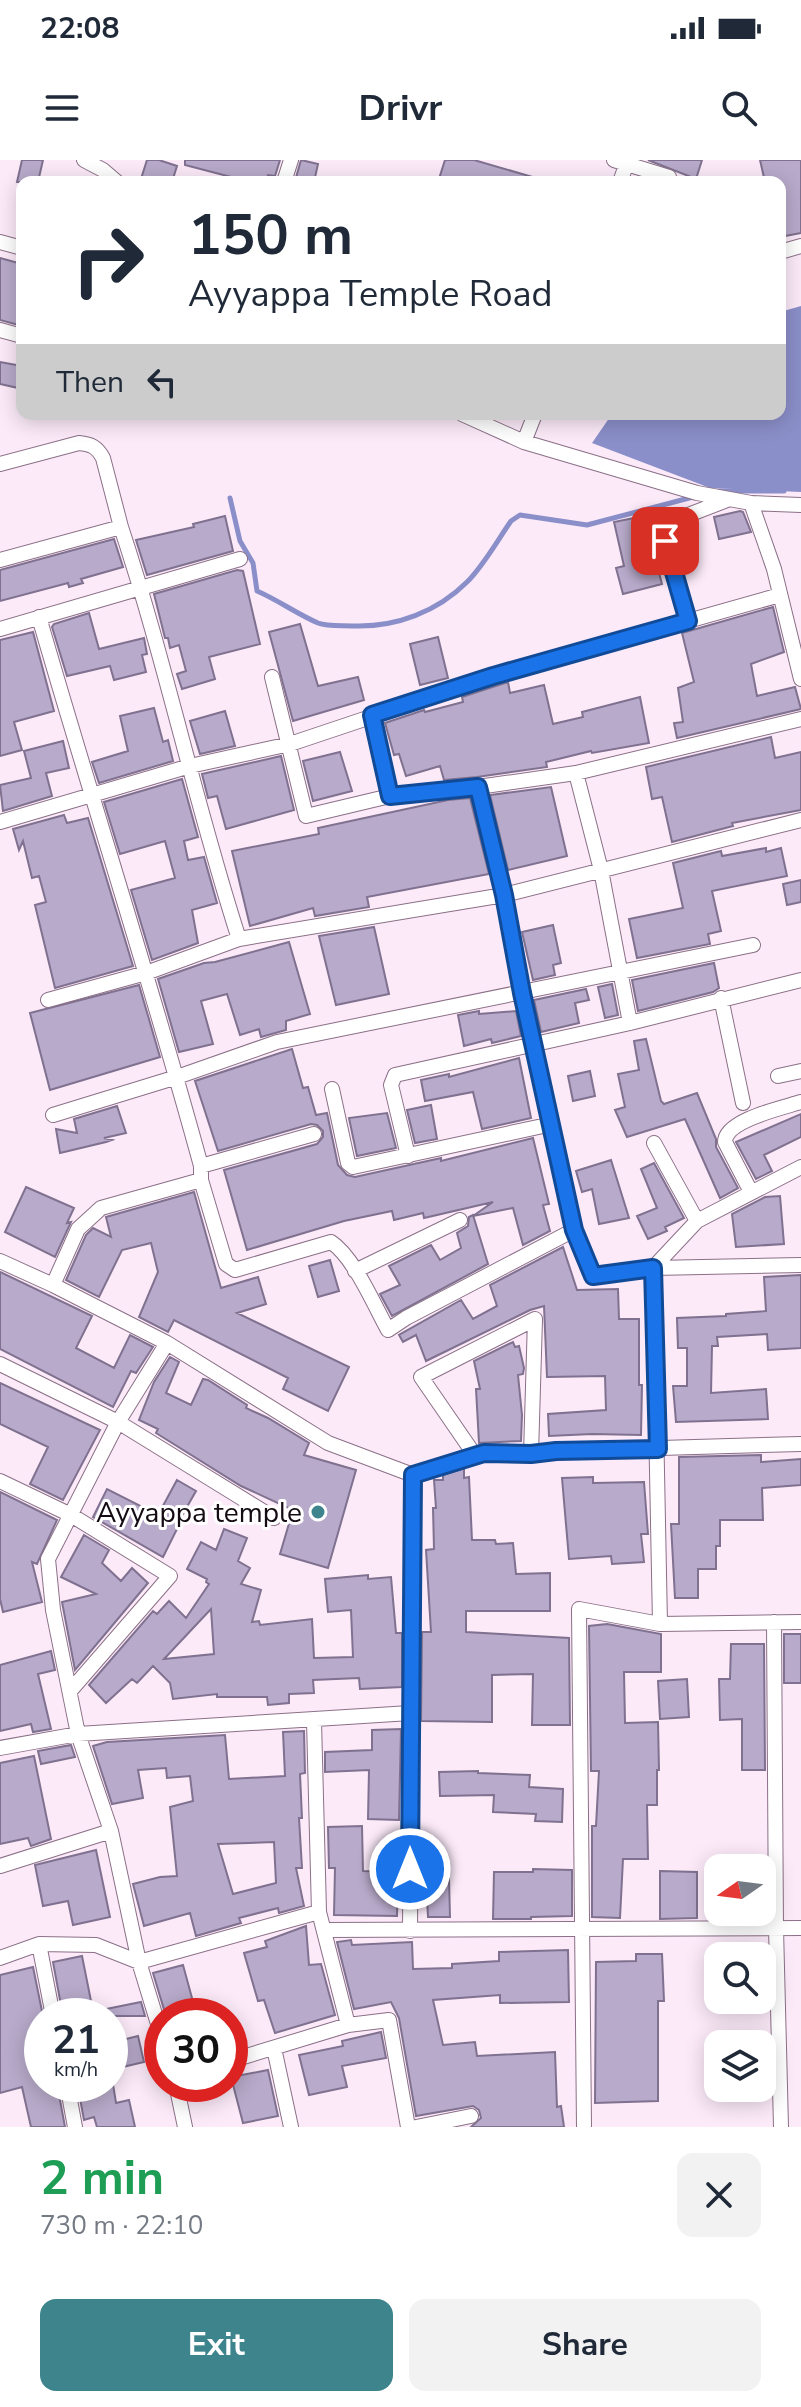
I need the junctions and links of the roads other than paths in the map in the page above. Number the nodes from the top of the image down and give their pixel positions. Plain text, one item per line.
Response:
1 (84, 160) edge
2 (623, 161) edge
3 (102, 165) edge
4 (666, 176) edge
5 (475, 420) edge
6 (533, 420) edge
7 (524, 442) junction
8 (0, 464) edge
9 (727, 500) junction
10 (757, 503) junction
11 (798, 505) edge
12 (121, 527) junction
13 (240, 559) dead end
14 (0, 560) edge
15 (142, 590) junction
16 (780, 595) junction
17 (39, 617) junction
18 (688, 621) junction
19 (0, 629) edge
20 (272, 677) dead end
21 (801, 679) edge
22 (372, 715) junction
23 (801, 719) edge
24 (290, 744) junction
25 (190, 766) junction
26 (576, 773) junction
27 (478, 787) junction
28 (90, 794) junction
29 (390, 796) junction
30 (801, 820) edge
31 (0, 822) edge
32 (601, 870) junction
33 (504, 895) junction
34 (239, 939) junction
35 (753, 945) dead end
36 (621, 972) junction
37 (146, 973) junction
38 (801, 980) edge
39 (522, 993) junction
40 (721, 998) junction
41 (48, 1000) dead end
42 (630, 1023) junction
43 (535, 1044) junction
44 (801, 1071) edge
45 (778, 1076) dead end
46 (177, 1077) junction
47 (332, 1089) dead end
48 (801, 1102) edge
49 (743, 1103) dead end
50 (53, 1115) dead end
51 (552, 1124) junction
52 (314, 1134) dead end
53 (654, 1143) dead end
54 (408, 1156) junction
55 (801, 1167) edge
56 (201, 1173) junction
57 (751, 1192) junction
58 (460, 1220) dead end
59 (697, 1221) junction
60 (574, 1230) junction
61 (0, 1261) edge
62 (801, 1265) edge
63 (653, 1268) junction
64 (355, 1271) junction
65 (53, 1285) junction
66 (167, 1343) junction
67 (0, 1364) edge
68 (118, 1422) junction
69 (801, 1444) edge
70 (658, 1449) junction
71 (474, 1454) junction
72 (531, 1454) junction
73 (413, 1475) junction
74 (0, 1481) edge
75 (71, 1515) junction
76 (274, 1518) dead end
77 (774, 1622) junction
78 (801, 1622) edge
79 (660, 1624) junction
80 (71, 1690) junction
81 (410, 1713) junction
82 (314, 1721) junction
83 (78, 1734) junction
84 (0, 1748) edge
85 (111, 1831) junction
86 (0, 1866) edge
87 (319, 1912) junction
88 (776, 1928) junction
89 (801, 1928) edge
90 (324, 1930) junction
91 (580, 1930) junction
92 (410, 1931) junction
93 (39, 1944) junction
94 (0, 1958) edge
95 (139, 1962) junction
96 (50, 1998) edge
97 (150, 1998) edge
98 (348, 2025) junction
99 (274, 2048) junction
100 (248, 2056) edge
101 (70, 2102) edge
102 (180, 2102) edge
103 (471, 2116) dead end
104 (75, 2127) edge
105 (185, 2127) edge
106 (291, 2127) edge
107 (408, 2127) edge
108 (416, 2127) edge
109 (584, 2127) edge
110 (781, 2127) edge

1 - 3 street
2 - 4 street
5 - 7 street
6 - 7 street
7 - 9 street
8 - 12 street
9 - 10 street
9 - 18 street
10 - 11 street
10 - 16 street
12 - 14 street
12 - 15 street
13 - 15 street
15 - 17 street
15 - 25 street
16 - 18 street
16 - 21 street
17 - 19 street
17 - 28 street
18 - 22 street
20 - 24 street
22 - 24 street
22 - 29 street
23 - 26 street
24 - 25 street
24 - 29 street
25 - 28 street
25 - 34 street
26 - 27 street
26 - 32 street
27 - 29 street
27 - 33 street
28 - 31 street
28 - 37 street
30 - 32 street
32 - 33 street
32 - 36 street
33 - 34 street
33 - 39 street
34 - 37 street
35 - 36 street
36 - 39 street
36 - 42 street
37 - 41 street
37 - 46 street
38 - 40 street
39 - 43 street
39 - 46 street
40 - 42 street
40 - 49 street
42 - 43 street
43 - 51 street
43 - 54 street
44 - 45 street
46 - 50 street
46 - 56 street
47 - 54 street
48 - 57 street
51 - 54 street
51 - 60 street
52 - 56 street
53 - 59 street
55 - 57 street
56 - 64 street
56 - 65 street
57 - 59 street
58 - 64 street
59 - 63 street
60 - 63 street
60 - 64 street
61 - 65 street
62 - 63 street
63 - 70 street
65 - 66 street
66 - 68 street
66 - 73 street
67 - 68 street
68 - 75 street
68 - 76 street
69 - 70 street
70 - 72 street
70 - 79 street
71 - 72 street
71 - 72 street
71 - 73 street
73 - 81 street
74 - 75 street
75 - 80 street
75 - 80 street
77 - 78 street
77 - 79 street
77 - 88 street
79 - 91 street
80 - 83 street
81 - 82 street
81 - 92 street
82 - 83 street
82 - 87 street
83 - 84 street
83 - 85 street
85 - 86 street
85 - 95 street
87 - 90 street
87 - 95 street
88 - 89 street
88 - 91 street
88 - 110 street
90 - 92 street
90 - 98 street
91 - 92 street
91 - 109 street
93 - 94 street
93 - 95 street
93 - 96 street
95 - 97 street
98 - 99 street
98 - 107 street
99 - 100 street
99 - 106 street
101 - 104 street
102 - 105 street
103 - 108 street

